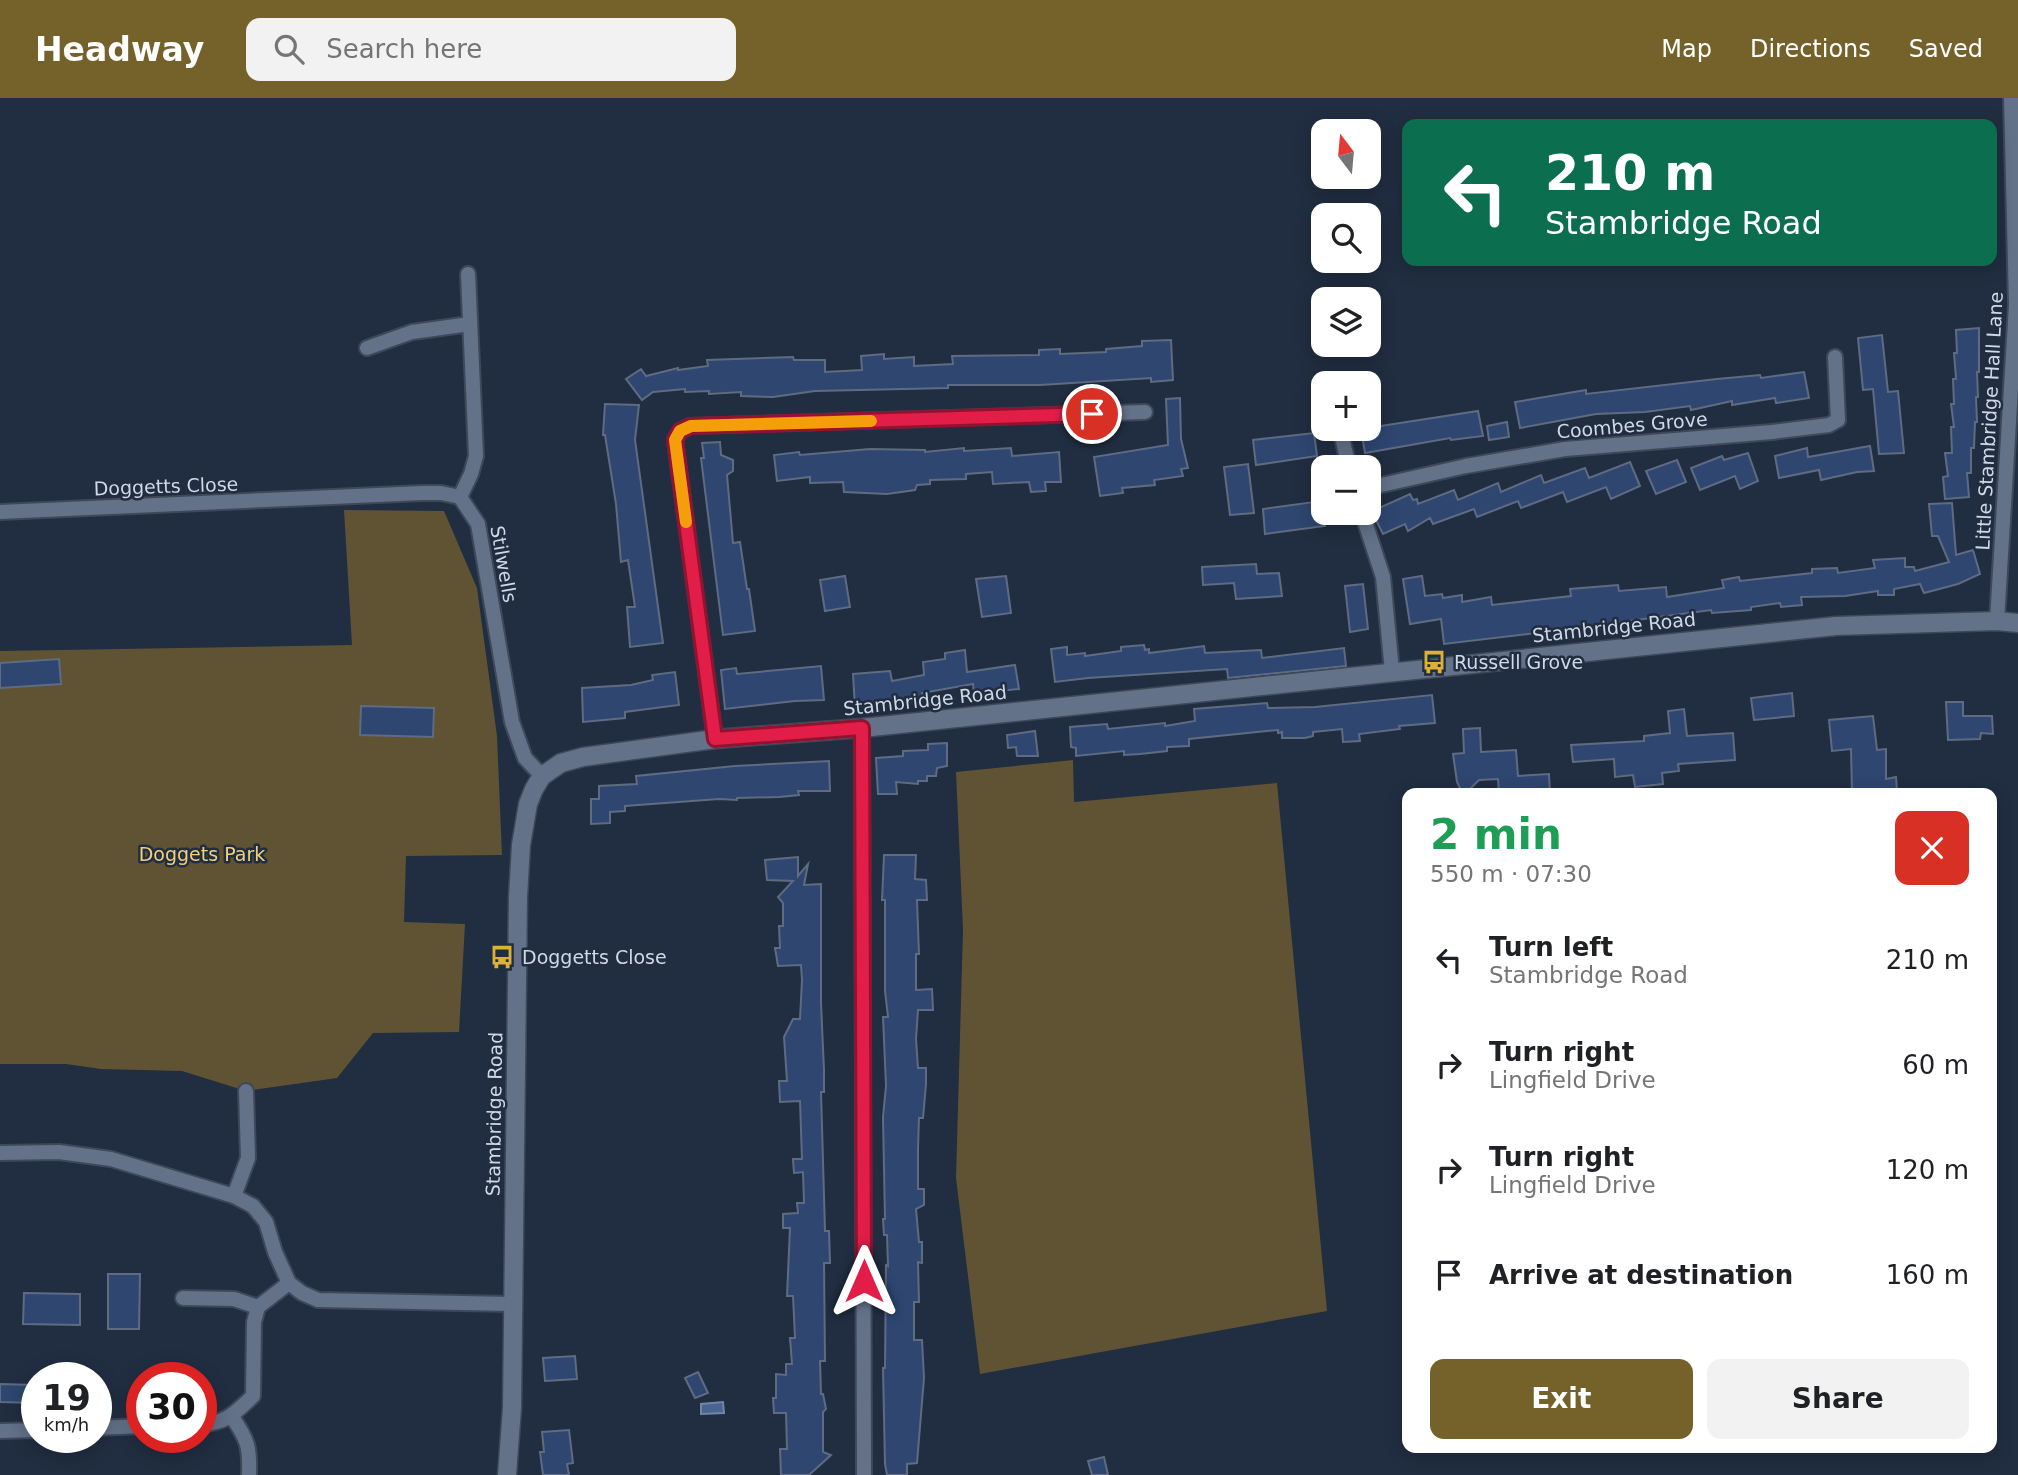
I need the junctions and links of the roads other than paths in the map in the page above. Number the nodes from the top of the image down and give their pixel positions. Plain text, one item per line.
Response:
1 (2011, 98) edge
2 (468, 274) dead end
3 (470, 324) junction
4 (367, 348) dead end
5 (1835, 357) dead end
6 (1146, 412) dead end
7 (1381, 485) edge
8 (460, 497) junction
9 (0, 512) edge
10 (1366, 525) edge
11 (1997, 621) junction
12 (2018, 624) edge
13 (1392, 671) junction
14 (862, 728) junction
15 (715, 739) junction
16 (542, 776) junction
17 (246, 1091) dead end
18 (0, 1153) edge
19 (234, 1196) junction
20 (289, 1283) junction
21 (183, 1298) dead end
22 (512, 1304) junction
23 (258, 1307) junction
24 (232, 1417) junction
25 (217, 1422) edge
26 (21, 1430) edge
27 (0, 1431) edge
28 (249, 1475) edge
29 (507, 1475) edge
30 (864, 1475) edge

1 - 11 street, Little Stambridge Hall Lane
2 - 3 street
3 - 4 street
3 - 8 street
5 - 7 street, Coombes Grove
6 - 15 street
8 - 9 street, Doggetts Close
8 - 16 street, Stilwells
10 - 13 street
11 - 12 street, Stambridge Road
11 - 13 street, Stambridge Road
13 - 14 street, Stambridge Road
14 - 15 street, Stambridge Road
14 - 30 street
15 - 16 street, Stambridge Road
16 - 22 street, Stambridge Road
17 - 19 street
18 - 19 street
19 - 20 street
20 - 22 street
20 - 23 street
21 - 23 street
22 - 29 street, Stambridge Road
23 - 24 street
24 - 25 street
24 - 28 street
26 - 27 street

